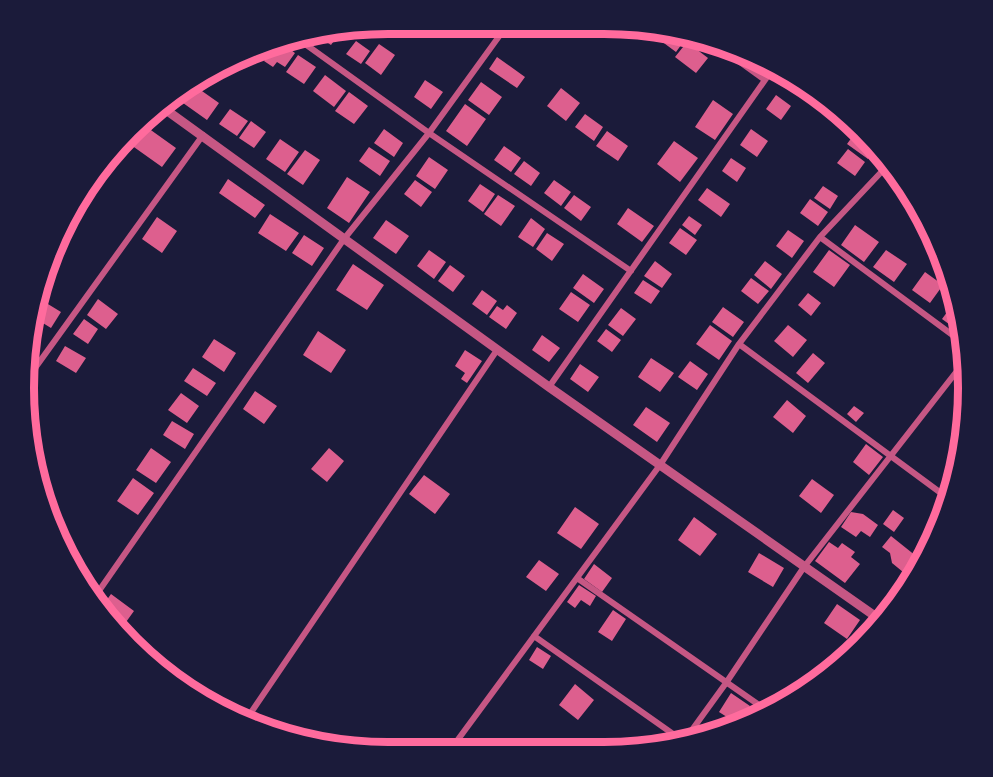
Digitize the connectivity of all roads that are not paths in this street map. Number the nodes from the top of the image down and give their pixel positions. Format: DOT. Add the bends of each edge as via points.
graph roads {
  1 [pos="501,34"];
  2 [pos="306,45"];
  3 [pos="736,60"];
  4 [pos="769,75"];
  5 [pos="765,81"];
  6 [pos="169,111"];
  7 [pos="429,133"];
  8 [pos="203,135"];
  9 [pos="883,170"];
  10 [pos="820,237"];
  11 [pos="344,239"];
  12 [pos="631,271"];
  13 [pos="954,336"];
  14 [pos="739,344"];
  15 [pos="497,350"];
  16 [pos="35,368"];
  17 [pos="958,370"];
  18 [pos="549,387"];
  19 [pos="891,456"];
  20 [pos="660,465"];
  21 [pos="942,494"];
  22 [pos="804,567"];
  23 [pos="577,578"];
  24 [pos="99,591"];
  25 [pos="875,616"];
  26 [pos="534,636"];
  27 [pos="726,683"];
  28 [pos="760,706"];
  29 [pos="250,714"];
  30 [pos="690,732"];
  31 [pos="675,736"];
  32 [pos="456,742"];
  1 -- 7 [label="street"];
  2 -- 7 [label="street"];
  3 -- 5 [label="street"];
  4 -- 5 [label="street"];
  5 -- 12 [label="street"];
  6 -- 8 [label="street"];
  7 -- 11 [label="street"];
  7 -- 12 [label="street"];
  8 -- 11 [label="street"];
  8 -- 16 [label="street"];
  9 -- 10 [label="street"];
  10 -- 13 [label="street"];
  10 -- 14 [label="street"];
  11 -- 15 [label="street"];
  11 -- 24 [label="street"];
  12 -- 18 [label="street"];
  14 -- 19 [label="street"];
  14 -- 20 [label="street"];
  15 -- 18 [label="street"];
  15 -- 29 [label="street"];
  17 -- 19 [label="street"];
  18 -- 20 [label="street"];
  19 -- 21 [label="street"];
  19 -- 22 [label="street"];
  20 -- 22 [label="street"];
  20 -- 23 [label="street"];
  22 -- 25 [label="street"];
  22 -- 27 [label="street"];
  23 -- 26 [label="street"];
  23 -- 27 [label="street"];
  26 -- 31 [label="street"];
  26 -- 32 [label="street"];
  27 -- 28 [label="street"];
  27 -- 30 [label="street"];
}
